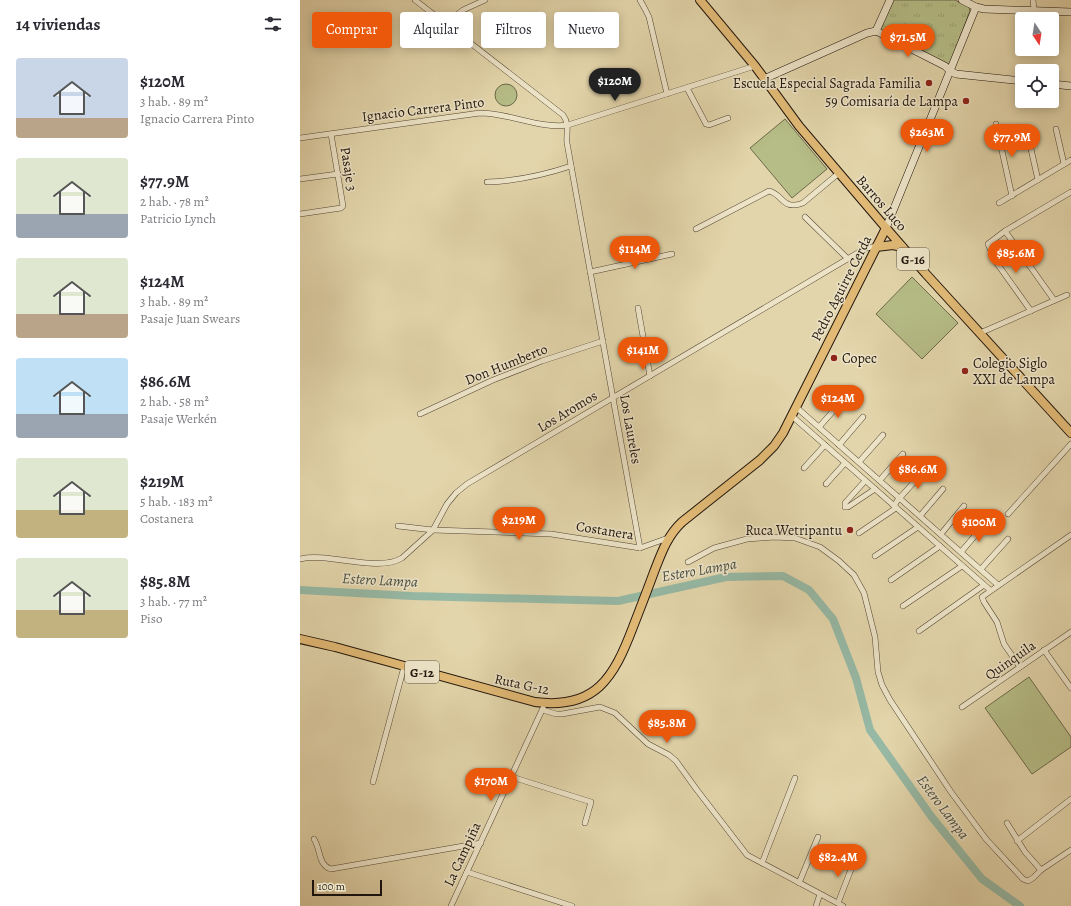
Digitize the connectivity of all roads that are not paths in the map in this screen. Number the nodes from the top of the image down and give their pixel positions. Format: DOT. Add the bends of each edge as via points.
graph roads {
  1 [pos="415,0"];
  2 [pos="485,0"];
  3 [pos="640,0"];
  4 [pos="700,0"];
  5 [pos="890,0"];
  6 [pos="962,0"];
  7 [pos="1033,0"];
  8 [pos="976,7"];
  9 [pos="1034,10"];
  10 [pos="432,12"];
  11 [pos="460,12"];
  12 [pos="1071,12"];
  13 [pos="876,31"];
  14 [pos="473,44"];
  15 [pos="755,66"];
  16 [pos="950,71"];
  17 [pos="764,79"];
  18 [pos="1015,80"];
  19 [pos="1059,85"];
  20 [pos="1071,86"];
  21 [pos="687,88"];
  22 [pos="667,94"];
  23 [pos="728,118"];
  24 [pos="996,124"];
  25 [pos="568,125"];
  26 [pos="1026,127"];
  27 [pos="1056,129"];
  28 [pos="332,134"];
  29 [pos="300,138"];
  30 [pos="1071,160"];
  31 [pos="1064,164"];
  32 [pos="571,166"];
  33 [pos="839,173"];
  34 [pos="338,174"];
  35 [pos="300,179"];
  36 [pos="1038,180"];
  37 [pos="486,182"];
  38 [pos="1071,192"];
  39 [pos="1012,196"];
  40 [pos="999,203"];
  41 [pos="300,214"];
  42 [pos="804,217"];
  43 [pos="886,228"];
  44 [pos="696,229"];
  45 [pos="1005,231"];
  46 [pos="876,247"];
  47 [pos="902,247"];
  48 [pos="672,254"];
  49 [pos="848,259"];
  50 [pos="593,271"];
  51 [pos="1067,295"];
  52 [pos="1054,300"];
  53 [pos="638,308"];
  54 [pos="1031,311"];
  55 [pos="980,333"];
  56 [pos="603,341"];
  57 [pos="650,376"];
  58 [pos="613,398"];
  59 [pos="843,400"];
  60 [pos="796,407"];
  61 [pos="420,414"];
  62 [pos="792,416"];
  63 [pos="863,417"];
  64 [pos="818,425"];
  65 [pos="809,431"];
  66 [pos="1071,433"];
  67 [pos="883,435"];
  68 [pos="1071,444"];
  69 [pos="825,445"];
  70 [pos="840,445"];
  71 [pos="903,454"];
  72 [pos="859,462"];
  73 [pos="845,463"];
  74 [pos="804,468"];
  75 [pos="924,471"];
  76 [pos="865,480"];
  77 [pos="880,480"];
  78 [pos="826,484"];
  79 [pos="875,489"];
  80 [pos="943,489"];
  81 [pos="895,494"];
  82 [pos="900,498"];
  83 [pos="888,501"];
  84 [pos="964,506"];
  85 [pos="895,507"];
  86 [pos="1008,514"];
  87 [pos="920,516"];
  88 [pos="985,524"];
  89 [pos="398,526"];
  90 [pos="918,527"];
  91 [pos="433,530"];
  92 [pos="859,533"];
  93 [pos="940,534"];
  94 [pos="1071,535"];
  95 [pos="668,538"];
  96 [pos="1008,539"];
  97 [pos="940,546"];
  98 [pos="640,548"];
  99 [pos="961,552"];
  100 [pos="875,556"];
  101 [pos="300,559"];
  102 [pos="688,562"];
  103 [pos="962,566"];
  104 [pos="981,569"];
  105 [pos="987,574"];
  106 [pos="891,580"];
  107 [pos="982,583"];
  108 [pos="998,585"];
  109 [pos="990,590"];
  110 [pos="903,606"];
  111 [pos="919,631"];
  112 [pos="1071,632"];
  113 [pos="300,639"];
  114 [pos="1044,650"];
  115 [pos="404,667"];
  116 [pos="1020,667"];
  117 [pos="1071,688"];
  118 [pos="544,707"];
  119 [pos="962,708"];
  120 [pos="512,777"];
  121 [pos="795,778"];
  122 [pos="373,782"];
  123 [pos="1071,799"];
  124 [pos="1007,823"];
  125 [pos="585,824"];
  126 [pos="818,837"];
  127 [pos="314,839"];
  128 [pos="1018,840"];
  129 [pos="481,843"];
  130 [pos="1071,850"];
  131 [pos="855,859"];
  132 [pos="762,863"];
  133 [pos="1041,870"];
  134 [pos="467,872"];
  135 [pos="799,883"];
  136 [pos="820,894"];
  137 [pos="840,905"];
  138 [pos="451,906"];
  139 [pos="572,906"];
  140 [pos="816,906"];
  1 -- 10 [label="street"];
  2 -- 11 [label="street"];
  3 -- 22 [label="street" via="649,17"];
  4 -- 15 [label="main road, Barros Luco / G-16"];
  5 -- 13 [label="main road"];
  6 -- 8 [label="main road"];
  7 -- 9 [label="street"];
  8 -- 9 [label="main road"];
  8 -- 16 [label="main road, Pedro Aguirre Cerda"];
  9 -- 12 [label="main road"];
  13 -- 16 [label="main road" via="945,66"];
  13 -- 17 [label="main road"];
  14 -- 25 [label="street" via="563,116"];
  15 -- 17 [label="main road, Barros Luco / G-16"];
  15 -- 21 [label="street, Ignacio Carrera Pinto"];
  16 -- 18 [label="main road" via="956,74"];
  16 -- 43 [label="main road, Pedro Aguirre Cerda"];
  17 -- 33 [label="main road, Barros Luco / G-16"];
  19 -- 20 [label="main road"];
  21 -- 22 [label="street, Ignacio Carrera Pinto"];
  21 -- 23 [label="street" via="706,124"];
  22 -- 25 [label="street, Ignacio Carrera Pinto"];
  24 -- 39 [label="street"];
  25 -- 28 [label="street, Ignacio Carrera Pinto" via="549,126 480,113"];
  25 -- 32 [label="street, Los Laureles"];
  26 -- 36 [label="street"];
  27 -- 31 [label="street"];
  28 -- 29 [label="street, Ignacio Carrera Pinto"];
  28 -- 34 [label="street, Pasaje 3"];
  30 -- 31 [label="street"];
  31 -- 36 [label="street"];
  32 -- 37 [label="street" via="538,176"];
  32 -- 50 [label="street, Los Laureles"];
  33 -- 43 [label="main road, Barros Luco / G-16"];
  33 -- 44 [label="street" via="800,204 786,203 769,191"];
  34 -- 35 [label="street"];
  34 -- 41 [label="street, Pasaje 3" via="343,207"];
  36 -- 39 [label="street"];
  38 -- 45 [label="street"];
  39 -- 40 [label="street"];
  42 -- 49 [label="street"];
  43 -- 46 [label="main road, Pedro Aguirre Cerda / G-12"];
  43 -- 47 [label="main road, Barros Luco / G-16"];
  45 -- 52 [label="street"];
  45 -- 54 [label="street" via="988,244 996,262"];
  46 -- 47 [label="main road"];
  46 -- 49 [label="street, Los Aromos" via="868,247"];
  46 -- 60 [label="main road, Pedro Aguirre Cerda / G-12"];
  47 -- 55 [label="main road, Barros Luco / G-16"];
  48 -- 50 [label="street"];
  49 -- 57 [label="street, Los Aromos"];
  50 -- 56 [label="street, Los Laureles"];
  51 -- 52 [label="street"];
  52 -- 54 [label="street"];
  53 -- 57 [label="street"];
  54 -- 55 [label="street"];
  55 -- 66 [label="main road, Barros Luco / G-16"];
  56 -- 58 [label="street, Los Laureles"];
  56 -- 61 [label="street, Don Humberto" via="493,380"];
  57 -- 58 [label="street, Los Aromos"];
  58 -- 91 [label="street, Los Aromos" via="467,484 456,493"];
  58 -- 98 [label="street, Los Laureles"];
  59 -- 64 [label="street"];
  60 -- 62 [label="main road, Pedro Aguirre Cerda / G-12"];
  60 -- 64 [label="street"];
  62 -- 65 [label="street"];
  62 -- 95 [label="main road, Pedro Aguirre Cerda / G-12" via="780,437 765,455 682,522"];
  63 -- 70 [label="street"];
  64 -- 65 [label="street"];
  64 -- 70 [label="street"];
  65 -- 69 [label="street"];
  67 -- 72 [label="street"];
  68 -- 86 [label="street"];
  69 -- 73 [label="street"];
  69 -- 74 [label="street"];
  70 -- 72 [label="street"];
  71 -- 77 [label="street"];
  72 -- 77 [label="street"];
  73 -- 76 [label="street"];
  73 -- 78 [label="street"];
  75 -- 82 [label="street"];
  76 -- 79 [label="street"];
  76 -- 79 [label="street" via="845,503 845,507"];
  77 -- 81 [label="street"];
  79 -- 83 [label="street"];
  80 -- 87 [label="street"];
  81 -- 82 [label="street"];
  81 -- 83 [label="street"];
  82 -- 85 [label="street"];
  82 -- 87 [label="street"];
  83 -- 85 [label="street"];
  84 -- 93 [label="street"];
  85 -- 90 [label="street"];
  85 -- 92 [label="street"];
  87 -- 93 [label="street"];
  88 -- 99 [label="street"];
  89 -- 91 [label="street, Costanera"];
  90 -- 97 [label="street"];
  90 -- 100 [label="street"];
  91 -- 98 [label="street, Costanera" via="550,534"];
  91 -- 101 [label="street, Los Aromos" via="402,558 390,563"];
  93 -- 99 [label="street"];
  94 -- 108 [label="street"];
  95 -- 98 [label="street"];
  95 -- 118 [label="main road, Ruta G-12 / G-12" via="617,666 597,690 570,702"];
  96 -- 104 [label="street"];
  97 -- 103 [label="street"];
  97 -- 106 [label="street"];
  99 -- 104 [label="street"];
  102 -- 133 [label="street" via="714,548 747,539 774,537 795,538 820,547 839,561 854,575 864,593 875,637 878,672 890,700 951,792 986,839 1023,879 1030,880"];
  103 -- 107 [label="street"];
  103 -- 110 [label="street"];
  104 -- 105 [label="street"];
  105 -- 107 [label="street"];
  105 -- 108 [label="street"];
  107 -- 109 [label="street"];
  107 -- 111 [label="street"];
  108 -- 109 [label="street"];
  109 -- 116 [label="street" via="982,597 997,622 1004,644"];
  112 -- 114 [label="street, Quinquila"];
  113 -- 115 [label="main road, Ruta G-12 / G-12"];
  114 -- 116 [label="street, Quinquila"];
  114 -- 117 [label="street"];
  115 -- 118 [label="main road, Ruta G-12 / G-12"];
  115 -- 122 [label="street"];
  116 -- 119 [label="street, Quinquila"];
  118 -- 120 [label="street, La Campiña"];
  118 -- 132 [label="street" via="556,714 600,707 615,713 648,744 676,761 748,855"];
  120 -- 125 [label="street" via="591,802"];
  120 -- 129 [label="street, La Campiña"];
  121 -- 132 [label="street"];
  123 -- 128 [label="street"];
  124 -- 128 [label="street"];
  126 -- 135 [label="street"];
  127 -- 129 [label="street" via="323,864 331,869"];
  128 -- 133 [label="street"];
  129 -- 134 [label="street, La Campiña"];
  130 -- 133 [label="street"];
  131 -- 137 [label="street"];
  132 -- 135 [label="street"];
  134 -- 138 [label="street, La Campiña"];
  134 -- 139 [label="street"];
  135 -- 136 [label="street"];
  136 -- 137 [label="street"];
  136 -- 140 [label="street"];
}
